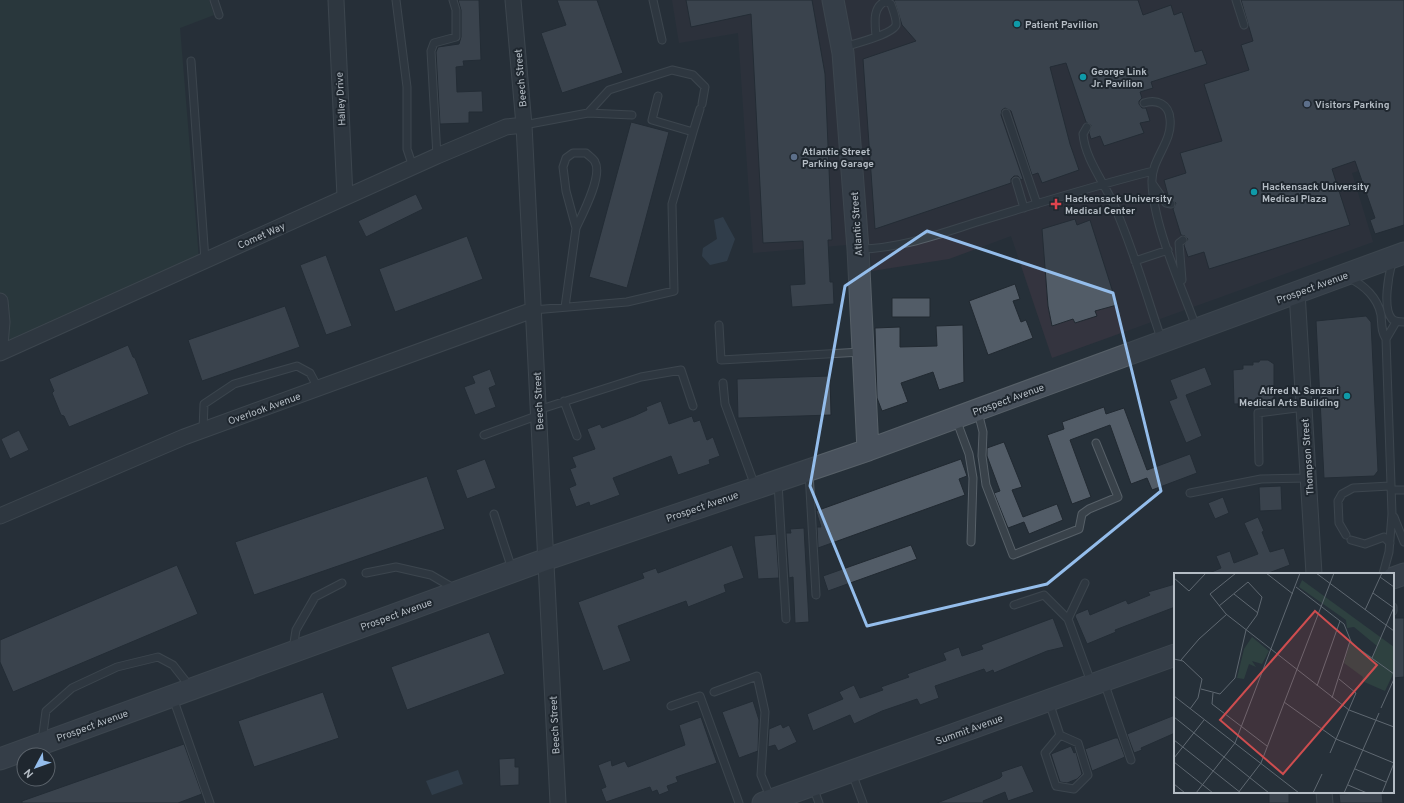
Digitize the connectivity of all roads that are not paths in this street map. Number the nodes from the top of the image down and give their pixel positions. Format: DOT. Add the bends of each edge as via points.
graph roads {
  1 [pos="214,0"];
  2 [pos="336,0"];
  3 [pos="396,0"];
  4 [pos="453,0"];
  5 [pos="513,0"];
  6 [pos="653,0"];
  7 [pos="833,0"];
  8 [pos="1236,0"];
  9 [pos="219,15"];
  10 [pos="1244,25"];
  11 [pos="876,36"];
  12 [pos="662,40"];
  13 [pos="842,48"];
  14 [pos="191,61"];
  15 [pos="658,96"];
  16 [pos="1144,103"];
  17 [pos="588,113"];
  18 [pos="1006,113"];
  19 [pos="632,115"];
  20 [pos="524,125"];
  21 [pos="1087,128"];
  22 [pos="693,132"];
  23 [pos="437,156"];
  24 [pos="413,167"];
  25 [pos="1153,171"];
  26 [pos="1016,181"];
  27 [pos="1151,181"];
  28 [pos="1104,185"];
  29 [pos="345,197"];
  30 [pos="1037,204"];
  31 [pos="1171,204"];
  32 [pos="1024,208"];
  33 [pos="576,228"];
  34 [pos="1183,240"];
  35 [pos="858,249"];
  36 [pos="1168,250"];
  37 [pos="1399,255"];
  38 [pos="205,260"];
  39 [pos="1135,261"];
  40 [pos="1343,276"];
  41 [pos="1183,292"];
  42 [pos="1297,292"];
  43 [pos="0,301"];
  44 [pos="565,307"];
  45 [pos="533,310"];
  46 [pos="1400,322"];
  47 [pos="719,325"];
  48 [pos="1197,329"];
  49 [pos="1386,339"];
  50 [pos="1162,342"];
  51 [pos="0,345"];
  52 [pos="863,352"];
  53 [pos="0,353"];
  54 [pos="723,383"];
  55 [pos="318,388"];
  56 [pos="564,401"];
  57 [pos="693,406"];
  58 [pos="1304,407"];
  59 [pos="978,410"];
  60 [pos="539,412"];
  61 [pos="956,418"];
  62 [pos="202,430"];
  63 [pos="484,435"];
  64 [pos="577,436"];
  65 [pos="1096,443"];
  66 [pos="868,450"];
  67 [pos="1259,462"];
  68 [pos="808,470"];
  69 [pos="1308,478"];
  70 [pos="777,481"];
  71 [pos="755,488"];
  72 [pos="1390,488"];
  73 [pos="1404,490"];
  74 [pos="1190,493"];
  75 [pos="1391,504"];
  76 [pos="494,514"];
  77 [pos="0,516"];
  78 [pos="971,542"];
  79 [pos="1404,542"];
  80 [pos="1390,543"];
  81 [pos="547,559"];
  82 [pos="512,571"];
  83 [pos="366,573"];
  84 [pos="1314,573"];
  85 [pos="1383,573"];
  86 [pos="1404,574"];
  87 [pos="1394,578"];
  88 [pos="342,582"];
  89 [pos="1085,583"];
  90 [pos="459,591"];
  91 [pos="816,595"];
  92 [pos="1014,605"];
  93 [pos="786,619"];
  94 [pos="1068,619"];
  95 [pos="293,651"];
  96 [pos="1174,655"];
  97 [pos="1098,682"];
  98 [pos="192,688"];
  99 [pos="714,692"];
  100 [pos="172,696"];
  101 [pos="1048,700"];
  102 [pos="671,706"];
  103 [pos="1060,735"];
  104 [pos="42,744"];
  105 [pos="0,759"];
  106 [pos="1131,760"];
  107 [pos="851,771"];
  108 [pos="1324,793"];
  109 [pos="816,794"];
  110 [pos="769,802"];
  111 [pos="210,803"];
  112 [pos="558,803"];
  113 [pos="739,803"];
  114 [pos="864,803"];
  115 [pos="1325,803"];
  1 -- 9 [label="lane"];
  2 -- 29 [label="street, Halley Drive"];
  3 -- 24 [label="lane" via="407,88 407,149"];
  4 -- 23 [label="lane" via="456,37 434,43 431,51"];
  5 -- 20 [label="street, Beech Street"];
  6 -- 12 [label="lane"];
  7 -- 13 [label="street, Atlantic Street"];
  8 -- 10 [label="lane"];
  11 -- 11 [label="lane" via="894,29 896,24 891,4 886,0 880,3 876,10"];
  11 -- 13 [label="lane"];
  13 -- 35 [label="street, Atlantic Street"];
  14 -- 38 [label="lane"];
  15 -- 22 [label="lane" via="652,120"];
  16 -- 25 [label="lane" via="1155,101 1163,104 1170,119 1170,130"];
  17 -- 19 [label="lane"];
  17 -- 20 [label="lane"];
  17 -- 22 [label="lane" via="609,90 672,70 693,75 705,87"];
  18 -- 30 [label="lane"];
  20 -- 23 [label="street, Comet Way" via="506,127"];
  20 -- 45 [label="street, Beech Street"];
  21 -- 28 [label="lane" via="1083,134 1084,140"];
  22 -- 44 [label="lane" via="672,204 674,291 627,302"];
  23 -- 24 [label="street, Comet Way"];
  24 -- 29 [label="street, Comet Way"];
  25 -- 27 [label="lane"];
  25 -- 28 [label="lane"];
  26 -- 32 [label="lane"];
  27 -- 31 [label="lane" via="1166,203"];
  27 -- 36 [label="lane" via="1158,220"];
  28 -- 30 [label="lane"];
  28 -- 39 [label="lane"];
  29 -- 38 [label="street, Comet Way"];
  30 -- 32 [label="lane"];
  32 -- 35 [label="lane" via="898,246"];
  33 -- 33 [label="lane" via="566,191 563,167 566,158 573,153 586,153 596,162 597,171 592,192"];
  33 -- 44 [label="lane"];
  34 -- 41 [label="lane" via="1179,243"];
  35 -- 52 [label="street, Atlantic Street"];
  36 -- 39 [label="lane"];
  36 -- 41 [label="lane"];
  37 -- 40 [label="street, Prospect Avenue"];
  37 -- 46 [label="lane" via="1387,283 1389,313 1392,319"];
  38 -- 53 [label="street, Comet Way"];
  39 -- 50 [label="lane"];
  40 -- 42 [label="street, Prospect Avenue"];
  40 -- 49 [label="lane" via="1356,281 1371,294 1378,306 1382,331"];
  41 -- 48 [label="lane"];
  42 -- 48 [label="street, Prospect Avenue"];
  42 -- 58 [label="street, Thompson Street"];
  43 -- 51 [label="street"];
  44 -- 45 [label="lane"];
  45 -- 55 [label="street, Overlook Avenue"];
  45 -- 60 [label="street, Beech Street"];
  46 -- 49 [label="lane"];
  47 -- 52 [label="lane" via="721,360"];
  48 -- 50 [label="street, Prospect Avenue"];
  49 -- 72 [label="lane"];
  50 -- 59 [label="street, Prospect Avenue"];
  52 -- 66 [label="street, Atlantic Street"];
  54 -- 71 [label="lane" via="725,404"];
  55 -- 62 [label="street, Overlook Avenue"];
  55 -- 62 [label="lane" via="310,373 297,366 234,384 204,404"];
  56 -- 57 [label="lane" via="640,377 681,370"];
  56 -- 60 [label="lane"];
  56 -- 64 [label="lane"];
  58 -- 67 [label="lane" via="1258,413"];
  58 -- 69 [label="street, Thompson Street"];
  59 -- 61 [label="street, Prospect Avenue"];
  59 -- 65 [label="lane" via="983,432 982,456 986,485 1013,555 1079,529 1082,514 1118,496"];
  60 -- 63 [label="lane"];
  60 -- 81 [label="street, Beech Street"];
  61 -- 66 [label="street, Prospect Avenue"];
  61 -- 78 [label="lane" via="969,454 972,478"];
  62 -- 77 [label="street, Overlook Avenue"];
  66 -- 68 [label="street, Prospect Avenue"];
  68 -- 70 [label="street, Prospect Avenue"];
  68 -- 91 [label="lane"];
  69 -- 74 [label="lane" via="1260,479"];
  69 -- 84 [label="street, Thompson Street"];
  70 -- 71 [label="street, Prospect Avenue"];
  70 -- 93 [label="lane"];
  71 -- 81 [label="street, Prospect Avenue"];
  72 -- 73 [label="lane"];
  72 -- 75 [label="lane"];
  72 -- 80 [label="lane" via="1353,488 1342,494 1338,501 1339,523 1349,538 1365,544 1384,537"];
  75 -- 79 [label="lane" via="1395,524"];
  75 -- 80 [label="lane"];
  76 -- 82 [label="lane"];
  80 -- 85 [label="lane"];
  81 -- 82 [label="street, Prospect Avenue"];
  81 -- 112 [label="street, Beech Street"];
  82 -- 90 [label="street, Prospect Avenue"];
  83 -- 90 [label="lane" via="396,567 431,575"];
  86 -- 87 [label="street"];
  88 -- 95 [label="lane" via="316,597 296,630"];
  89 -- 94 [label="lane"];
  90 -- 95 [label="street, Prospect Avenue"];
  92 -- 94 [label="lane" via="1044,595"];
  94 -- 97 [label="lane"];
  95 -- 98 [label="street, Prospect Avenue"];
  96 -- 97 [label="street, Summit Avenue"];
  97 -- 101 [label="street, Summit Avenue"];
  97 -- 106 [label="lane"];
  98 -- 100 [label="street, Prospect Avenue"];
  98 -- 104 [label="lane" via="173,665 158,657 117,667 72,688 46,711"];
  99 -- 110 [label="lane" via="757,676 765,712 761,775"];
  100 -- 104 [label="street, Prospect Avenue"];
  100 -- 111 [label="lane"];
  101 -- 103 [label="lane"];
  101 -- 107 [label="street, Summit Avenue"];
  102 -- 113 [label="lane" via="700,696"];
  103 -- 103 [label="lane" via="1045,753 1056,786 1074,790 1088,775 1078,743"];
  104 -- 105 [label="street, Prospect Avenue"];
  107 -- 109 [label="street, Summit Avenue"];
  107 -- 114 [label="lane"];
  108 -- 115 [label="street"];
  109 -- 110 [label="street, Summit Avenue"];
}
